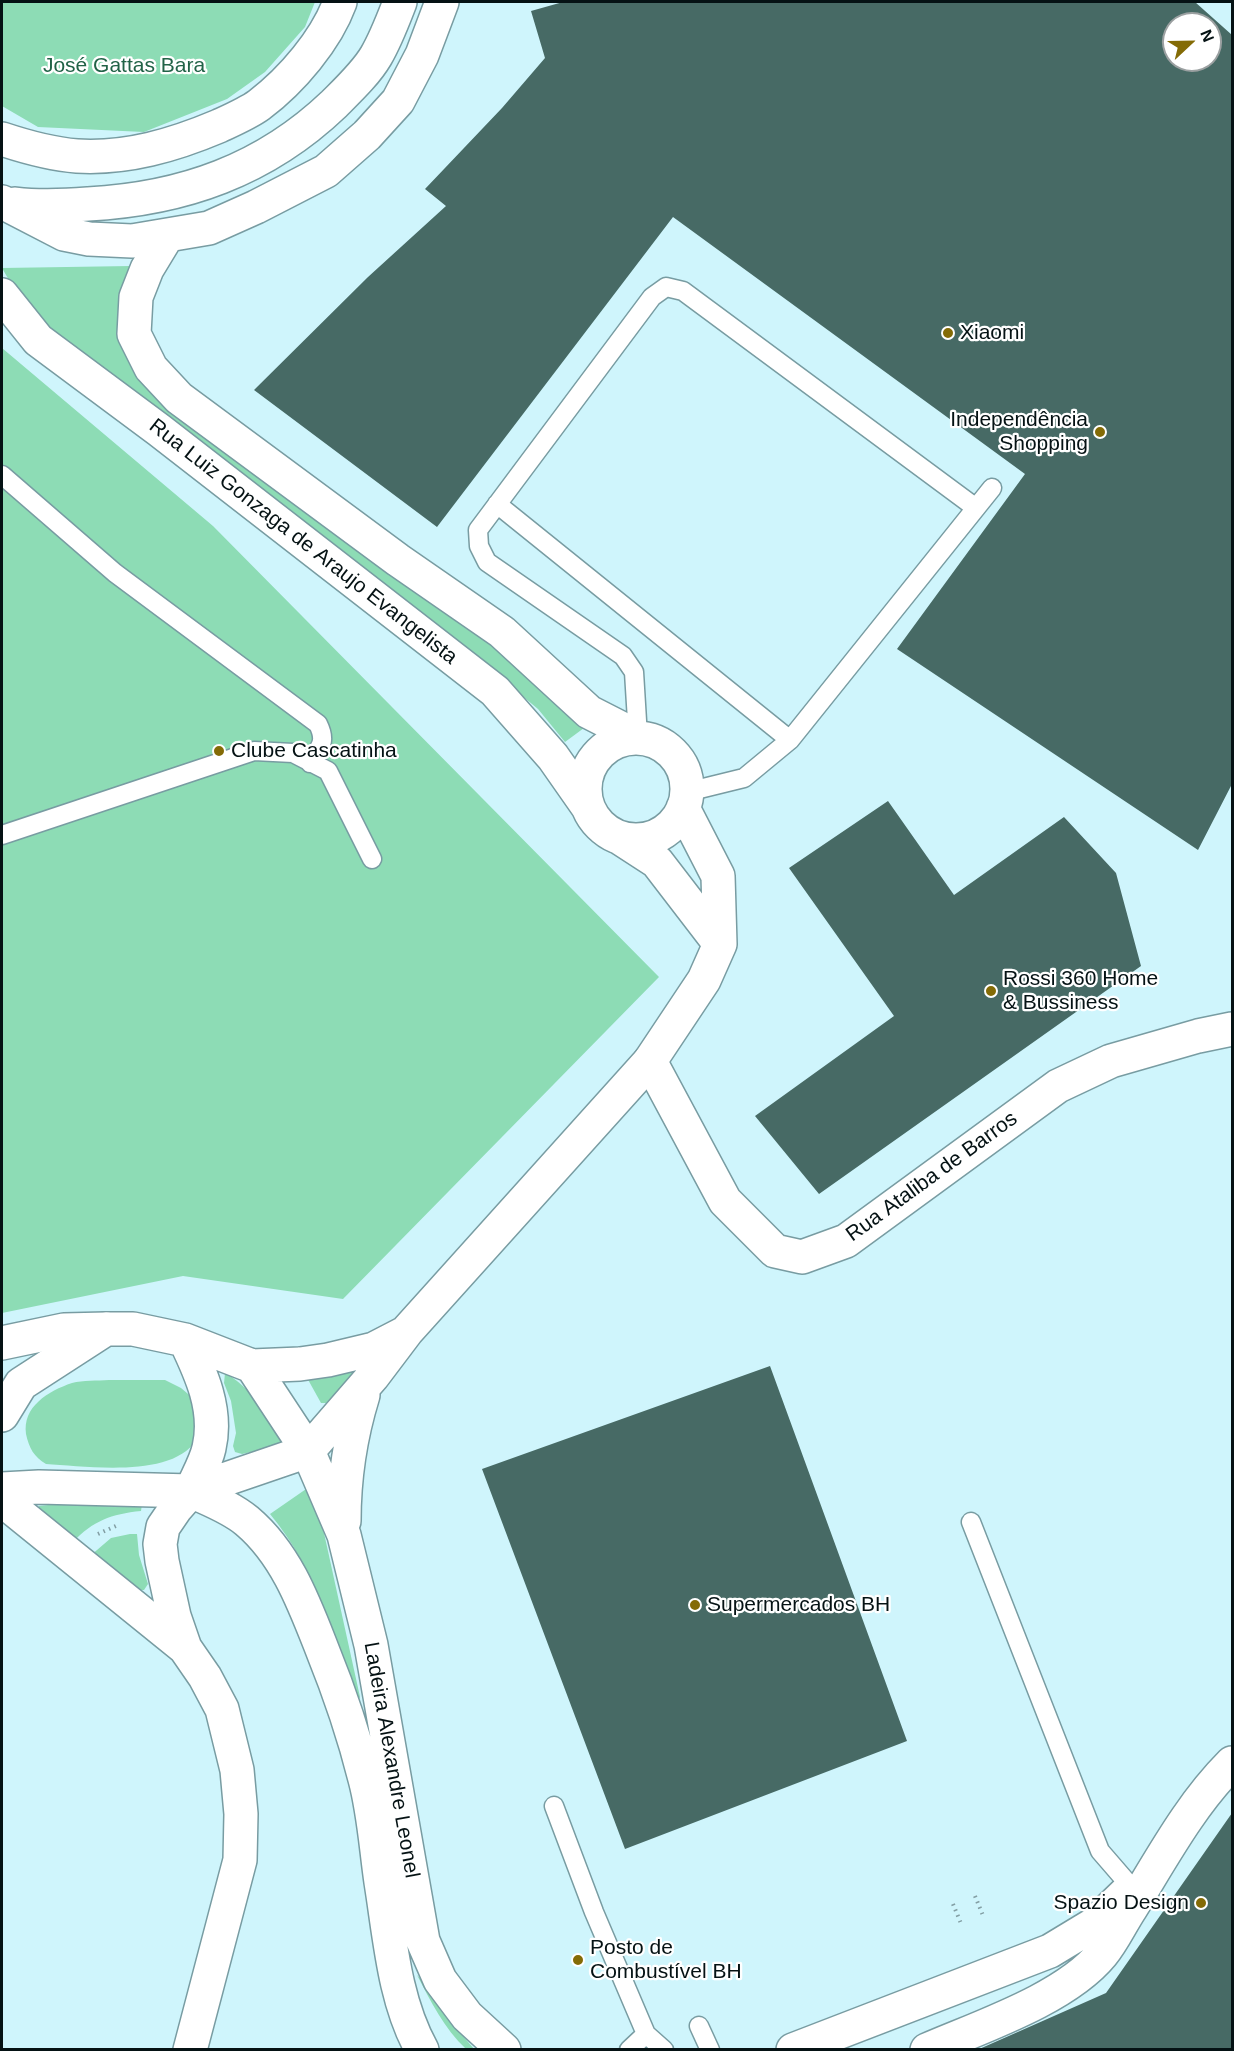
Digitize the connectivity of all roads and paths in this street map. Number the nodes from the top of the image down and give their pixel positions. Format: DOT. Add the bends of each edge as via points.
graph roads {
  1 [pos="340,2"];
  2 [pos="400,2"];
  3 [pos="442,2"];
  4 [pos="2,139"];
  5 [pos="2,202"];
  6 [pos="167,236"];
  7 [pos="2,295"];
  8 [pos="2,476"];
  9 [pos="992,488"];
  10 [pos="497,504"];
  11 [pos="976,508"];
  12 [pos="638,737"];
  13 [pos="790,740"];
  14 [pos="310,762"];
  15 [pos="685,800"];
  16 [pos="588,807"];
  17 [pos="2,836"];
  18 [pos="620,838"];
  19 [pos="372,859"];
  20 [pos="720,944"];
  21 [pos="1233,1029"];
  22 [pos="650,1061"];
  23 [pos="106,1329"];
  24 [pos="407,1331"];
  25 [pos="185,1340"];
  26 [pos="2,1343"];
  27 [pos="252,1366"];
  28 [pos="365,1386"];
  29 [pos="2,1415"];
  30 [pos="308,1450"];
  31 [pos="2,1489"];
  32 [pos="190,1491"];
  33 [pos="2,1500"];
  34 [pos="971,1522"];
  35 [pos="163,1527"];
  36 [pos="344,1535"];
  37 [pos="74,1560"];
  38 [pos="185,1648"];
  39 [pos="1233,1763"];
  40 [pos="554,1806"];
  41 [pos="1159,1863"];
  42 [pos="1132,1888"];
  43 [pos="975,1896"];
  44 [pos="953,1904"];
  45 [pos="984,1917"];
  46 [pos="962,1926"];
  47 [pos="699,2026"];
  48 [pos="646,2034"];
  49 [pos="190,2049"];
  50 [pos="423,2049"];
  51 [pos="504,2049"];
  52 [pos="629,2049"];
  53 [pos="664,2049"];
  54 [pos="710,2049"];
  55 [pos="793,2049"];
  56 [pos="927,2049"];
  1 -- 4 [label="main road" via="311,52 286,82 258,106 182,141 139,152 78,156"];
  2 -- 5 [label="main road" via="376,57 351,88 311,126 263,158 213,180 119,203 35,207"];
  3 -- 6 [label="main road" via="422,55 398,100 367,135 326,171 209,228"];
  5 -- 6 [label="main road" via="64,234 132,241"];
  6 -- 12 [label="main road, Rua Luiz Gonzaga de Araujo Evangelista" via="136,297 134,334 151,368 179,398 502,632 589,712"];
  7 -- 16 [label="main road, Rua Luiz Gonzaga de Araujo Evangelista" via="38,340 495,691 553,757"];
  8 -- 14 [label="lane" via="115,573 318,724 323,742"];
  9 -- 11 [label="lane"];
  10 -- 11 [label="lane" via="652,297 666,287 683,291"];
  10 -- 12 [label="lane" via="478,530 478,546 487,562 623,656 634,672"];
  10 -- 13 [label="lane"];
  11 -- 13 [label="lane"];
  12 -- 15 [label="main road" via="668,749 678,762 685,776"];
  12 -- 16 [label="main road" via="621,740 594,760 587,776"];
  13 -- 15 [label="lane" via="744,778"];
  14 -- 17 [label="lane" via="293,753 254,751"];
  14 -- 19 [label="lane" via="328,771"];
  15 -- 18 [label="main road" via="676,821 665,832 636,841"];
  15 -- 20 [label="main road" via="718,876"];
  16 -- 18 [label="main road" via="606,832"];
  18 -- 20 [label="main road" via="657,862"];
  20 -- 22 [label="main road" via="704,980"];
  21 -- 22 [label="main road, Rua Ataliba de Barros" via="1111,1061 1058,1086 846,1241 802,1257 775,1251 724,1201"];
  22 -- 24 [label="main road"];
  23 -- 25 [label="main road" via="133,1329"];
  23 -- 26 [label="main road" via="64,1330"];
  23 -- 29 [label="main road" via="21,1384"];
  24 -- 27 [label="main road" via="374,1349 351,1355 300,1364"];
  24 -- 28 [label="main road"];
  25 -- 27 [label="main road"];
  25 -- 32 [label="main road" via="204,1380 212,1422 209,1449"];
  27 -- 30 [label="main road, Ladeira Alexandre Leonel"];
  28 -- 30 [label="main road"];
  28 -- 36 [label="main road" via="348,1454"];
  30 -- 32 [label="main road, Ladeira Alexandre Leonel"];
  30 -- 36 [label="main road, Ladeira Alexandre Leonel"];
  31 -- 32 [label="main road, Ladeira Alexandre Leonel"];
  32 -- 35 [label="main road"];
  32 -- 50 [label="main road, Ladeira Alexandre Leonel" via="246,1520 281,1561 302,1597 337,1686 365,1781 396,1976 412,2032"];
  33 -- 37 [label="main road"];
  34 -- 42 [label="lane" via="1100,1851"];
  35 -- 37 [label="path" via="123,1523 106,1529 93,1537"];
  35 -- 38 [label="main road" via="162,1561"];
  36 -- 51 [label="main road, Ladeira Alexandre Leonel" via="371,1645 423,1941 440,1980 467,2016"];
  37 -- 38 [label="main road"];
  38 -- 49 [label="main road" via="222,1710 237,1770 241,1814 240,1860"];
  39 -- 41 [label="main road" via="1216,1779 1179,1829"];
  40 -- 48 [label="lane"];
  41 -- 42 [label="main road"];
  41 -- 56 [label="main road" via="1102,1954 1083,1973 1044,1998"];
  42 -- 55 [label="main road" via="1093,1924 1050,1951"];
  43 -- 45 [label="path"];
  44 -- 46 [label="path"];
  47 -- 54 [label="lane"];
  48 -- 52 [label="lane"];
  48 -- 53 [label="lane"];
}
